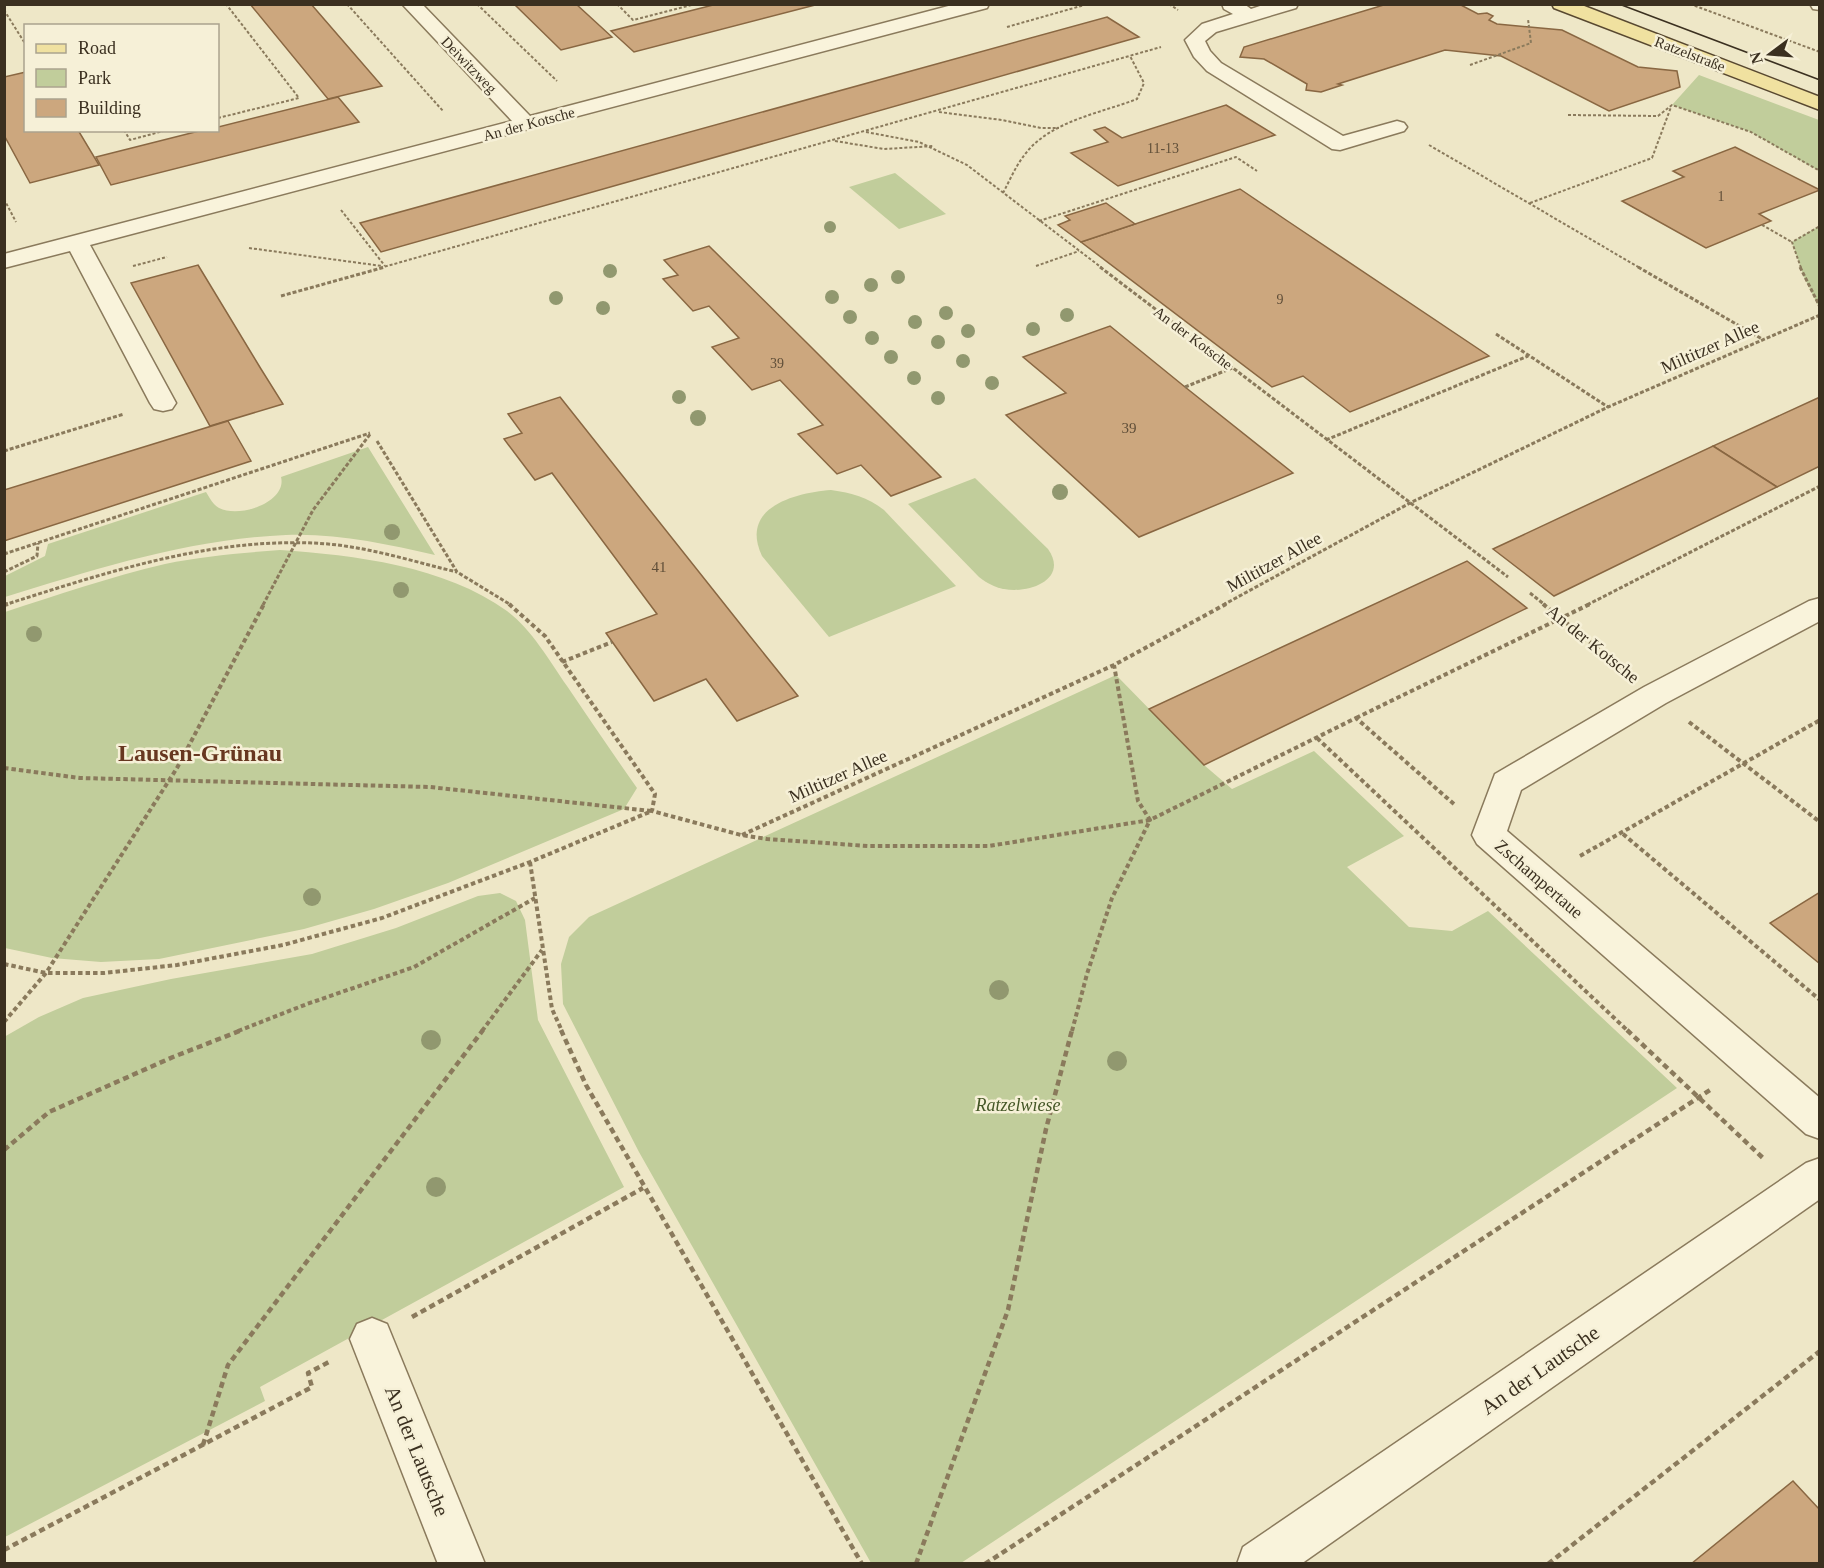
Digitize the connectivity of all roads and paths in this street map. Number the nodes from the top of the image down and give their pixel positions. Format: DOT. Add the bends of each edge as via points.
graph roads {
  1 [pos="226,4"];
  2 [pos="347,4"];
  3 [pos="411,4"];
  4 [pos="477,4"];
  5 [pos="617,4"];
  6 [pos="695,4"];
  7 [pos="980,4"];
  8 [pos="1229,4"];
  9 [pos="1288,4"];
  10 [pos="1561,4"];
  11 [pos="1690,4"];
  12 [pos="4,10"];
  13 [pos="1249,15"];
  14 [pos="1528,27"];
  15 [pos="1195,40"];
  16 [pos="24,42"];
  17 [pos="1820,52"];
  18 [pos="1130,56"];
  19 [pos="1470,65"];
  20 [pos="1820,104"];
  21 [pos="1672,105"];
  22 [pos="586,109"];
  23 [pos="935,111"];
  24 [pos="1568,115"];
  25 [pos="219,118"];
  26 [pos="526,125"];
  27 [pos="1397,127"];
  28 [pos="1060,128"];
  29 [pos="125,132"];
  30 [pos="159,132"];
  31 [pos="863,132"];
  32 [pos="470,140"];
  33 [pos="834,140"];
  34 [pos="1428,145"];
  35 [pos="935,146"];
  36 [pos="1257,171"];
  37 [pos="1820,171"];
  38 [pos="1003,192"];
  39 [pos="4,199"];
  40 [pos="1530,204"];
  41 [pos="340,210"];
  42 [pos="1039,221"];
  43 [pos="18,225"];
  44 [pos="1762,225"];
  45 [pos="1820,225"];
  46 [pos="77,242"];
  47 [pos="1792,242"];
  48 [pos="249,248"];
  49 [pos="1079,251"];
  50 [pos="4,261"];
  51 [pos="386,266"];
  52 [pos="1036,266"];
  53 [pos="281,296"];
  54 [pos="1820,307"];
  55 [pos="1820,315"];
  56 [pos="1496,334"];
  57 [pos="1763,339"];
  58 [pos="1528,356"];
  59 [pos="1232,368"];
  60 [pos="1185,387"];
  61 [pos="163,403"];
  62 [pos="1608,407"];
  63 [pos="1326,440"];
  64 [pos="377,441"];
  65 [pos="4,451"];
  66 [pos="1820,486"];
  67 [pos="1410,503"];
  68 [pos="38,543"];
  69 [pos="296,543"];
  70 [pos="4,554"];
  71 [pos="4,572"];
  72 [pos="458,572"];
  73 [pos="1508,577"];
  74 [pos="1530,593"];
  75 [pos="4,605"];
  76 [pos="1820,608"];
  77 [pos="1562,618"];
  78 [pos="612,642"];
  79 [pos="562,662"];
  80 [pos="1114,665"];
  81 [pos="1655,695"];
  82 [pos="1356,718"];
  83 [pos="1820,720"];
  84 [pos="1317,738"];
  85 [pos="1744,763"];
  86 [pos="4,768"];
  87 [pos="169,780"];
  88 [pos="652,811"];
  89 [pos="1150,820"];
  90 [pos="1820,822"];
  91 [pos="1623,834"];
  92 [pos="741,835"];
  93 [pos="1489,835"];
  94 [pos="530,862"];
  95 [pos="1539,879"];
  96 [pos="535,898"];
  97 [pos="543,948"];
  98 [pos="4,964"];
  99 [pos="45,973"];
  100 [pos="1820,1000"];
  101 [pos="4,1022"];
  102 [pos="1753,1063"];
  103 [pos="1698,1098"];
  104 [pos="1820,1122"];
  105 [pos="4,1150"];
  106 [pos="1809,1183"];
  107 [pos="644,1188"];
  108 [pos="372,1339"];
  109 [pos="1820,1352"];
  110 [pos="202,1446"];
  111 [pos="4,1550"];
  112 [pos="462,1563"];
  113 [pos="862,1563"];
  114 [pos="916,1563"];
  115 [pos="985,1563"];
  116 [pos="1260,1563"];
  117 [pos="1548,1563"];
  1 -- 25 [label="path" via="299,98"];
  2 -- 32 [label="path"];
  3 -- 26 [label="street, Deiwitzweg"];
  4 -- 22 [label="path"];
  5 -- 6 [label="path" via="633,20"];
  7 -- 22 [label="street, An der Kotsche"];
  8 -- 13 [label="street"];
  9 -- 13 [label="street"];
  10 -- 20 [label="main road, Ratzelstraße"];
  11 -- 17 [label="path"];
  12 -- 16 [label="path"];
  13 -- 15 [label="street" via="1209,28"];
  14 -- 19 [label="path" via="1531,43"];
  15 -- 18 [label="path"];
  15 -- 27 [label="street" via="1214,68 1340,144"];
  18 -- 23 [label="path"];
  18 -- 28 [label="path" via="1144,83 1137,99"];
  21 -- 24 [label="path" via="1658,116"];
  21 -- 37 [label="path" via="1751,132"];
  21 -- 40 [label="path" via="1652,158"];
  22 -- 26 [label="street, An der Kotsche"];
  23 -- 28 [label="path"];
  23 -- 31 [label="path"];
  26 -- 32 [label="street, An der Kotsche"];
  28 -- 38 [label="path" via="1029,149"];
  29 -- 30 [label="path" via="129,140"];
  31 -- 33 [label="path"];
  31 -- 35 [label="path, An der Kotsche" via="897,134"];
  32 -- 46 [label="street, An der Kotsche"];
  33 -- 35 [label="path" via="872,150"];
  33 -- 51 [label="path"];
  34 -- 40 [label="path"];
  35 -- 38 [label="path, An der Kotsche"];
  36 -- 42 [label="path" via="1236,157"];
  38 -- 42 [label="path, An der Kotsche"];
  39 -- 43 [label="path"];
  40 -- 57 [label="path"];
  41 -- 51 [label="path"];
  42 -- 49 [label="path, An der Kotsche"];
  44 -- 47 [label="path"];
  45 -- 47 [label="path"];
  46 -- 50 [label="street, An der Kotsche"];
  46 -- 61 [label="street"];
  47 -- 54 [label="path"];
  48 -- 51 [label="path"];
  49 -- 52 [label="path"];
  49 -- 59 [label="path, An der Kotsche"];
  51 -- 53 [label="path"];
  55 -- 57 [label="path, Miltitzer Allee"];
  56 -- 58 [label="path"];
  57 -- 62 [label="path, Miltitzer Allee"];
  58 -- 62 [label="path"];
  58 -- 63 [label="path"];
  59 -- 60 [label="path"];
  59 -- 63 [label="path, An der Kotsche"];
  61 -- 65 [label="path"];
  62 -- 67 [label="path, Miltitzer Allee"];
  63 -- 67 [label="path, An der Kotsche"];
  64 -- 72 [label="path"];
  66 -- 77 [label="path"];
  67 -- 73 [label="path, An der Kotsche"];
  67 -- 80 [label="path, Miltitzer Allee"];
  68 -- 69 [label="path" via="371,433 314,510"];
  68 -- 70 [label="path"];
  68 -- 71 [label="path" via="37,556"];
  69 -- 72 [label="path" via="329,544"];
  69 -- 75 [label="path" via="206,550 162,559"];
  69 -- 87 [label="path"];
  72 -- 79 [label="path" via="508,603 545,636"];
  74 -- 77 [label="path, An der Kotsche"];
  76 -- 81 [label="street, Zschampertaue"];
  77 -- 81 [label="path, An der Kotsche"];
  77 -- 82 [label="path"];
  78 -- 79 [label="path"];
  79 -- 88 [label="path" via="655,794"];
  80 -- 89 [label="path" via="1138,801"];
  80 -- 92 [label="path, Miltitzer Allee"];
  81 -- 85 [label="path"];
  81 -- 93 [label="street, Zschampertaue" via="1507,783"];
  82 -- 84 [label="path"];
  82 -- 93 [label="path"];
  83 -- 85 [label="path"];
  84 -- 89 [label="path"];
  84 -- 103 [label="path"];
  85 -- 90 [label="path"];
  85 -- 91 [label="path"];
  86 -- 87 [label="path" via="80,778"];
  87 -- 88 [label="path" via="430,787"];
  87 -- 99 [label="path"];
  88 -- 92 [label="path"];
  88 -- 94 [label="path"];
  89 -- 92 [label="path" via="989,846 868,846"];
  89 -- 114 [label="path" via="1112,898 1087,974 1046,1130 1008,1310"];
  91 -- 95 [label="path"];
  91 -- 100 [label="path"];
  93 -- 95 [label="street, Zschampertaue"];
  94 -- 96 [label="path"];
  94 -- 99 [label="path" via="382,918 283,945 177,965 104,973"];
  95 -- 102 [label="street, Zschampertaue"];
  96 -- 97 [label="path"];
  96 -- 105 [label="path" via="414,967 173,1057 50,1112"];
  97 -- 107 [label="path" via="552,1009 586,1085"];
  97 -- 110 [label="path" via="228,1365"];
  98 -- 99 [label="path"];
  99 -- 101 [label="path"];
  102 -- 103 [label="path"];
  102 -- 104 [label="street, Zschampertaue"];
  103 -- 106 [label="path"];
  103 -- 115 [label="path"];
  106 -- 116 [label="street, An der Lautsche"];
  107 -- 108 [label="path"];
  107 -- 113 [label="path"];
  108 -- 110 [label="path" via="308,1373 312,1387"];
  108 -- 112 [label="street, An der Lautsche"];
  109 -- 117 [label="path"];
  110 -- 111 [label="path"];
}
